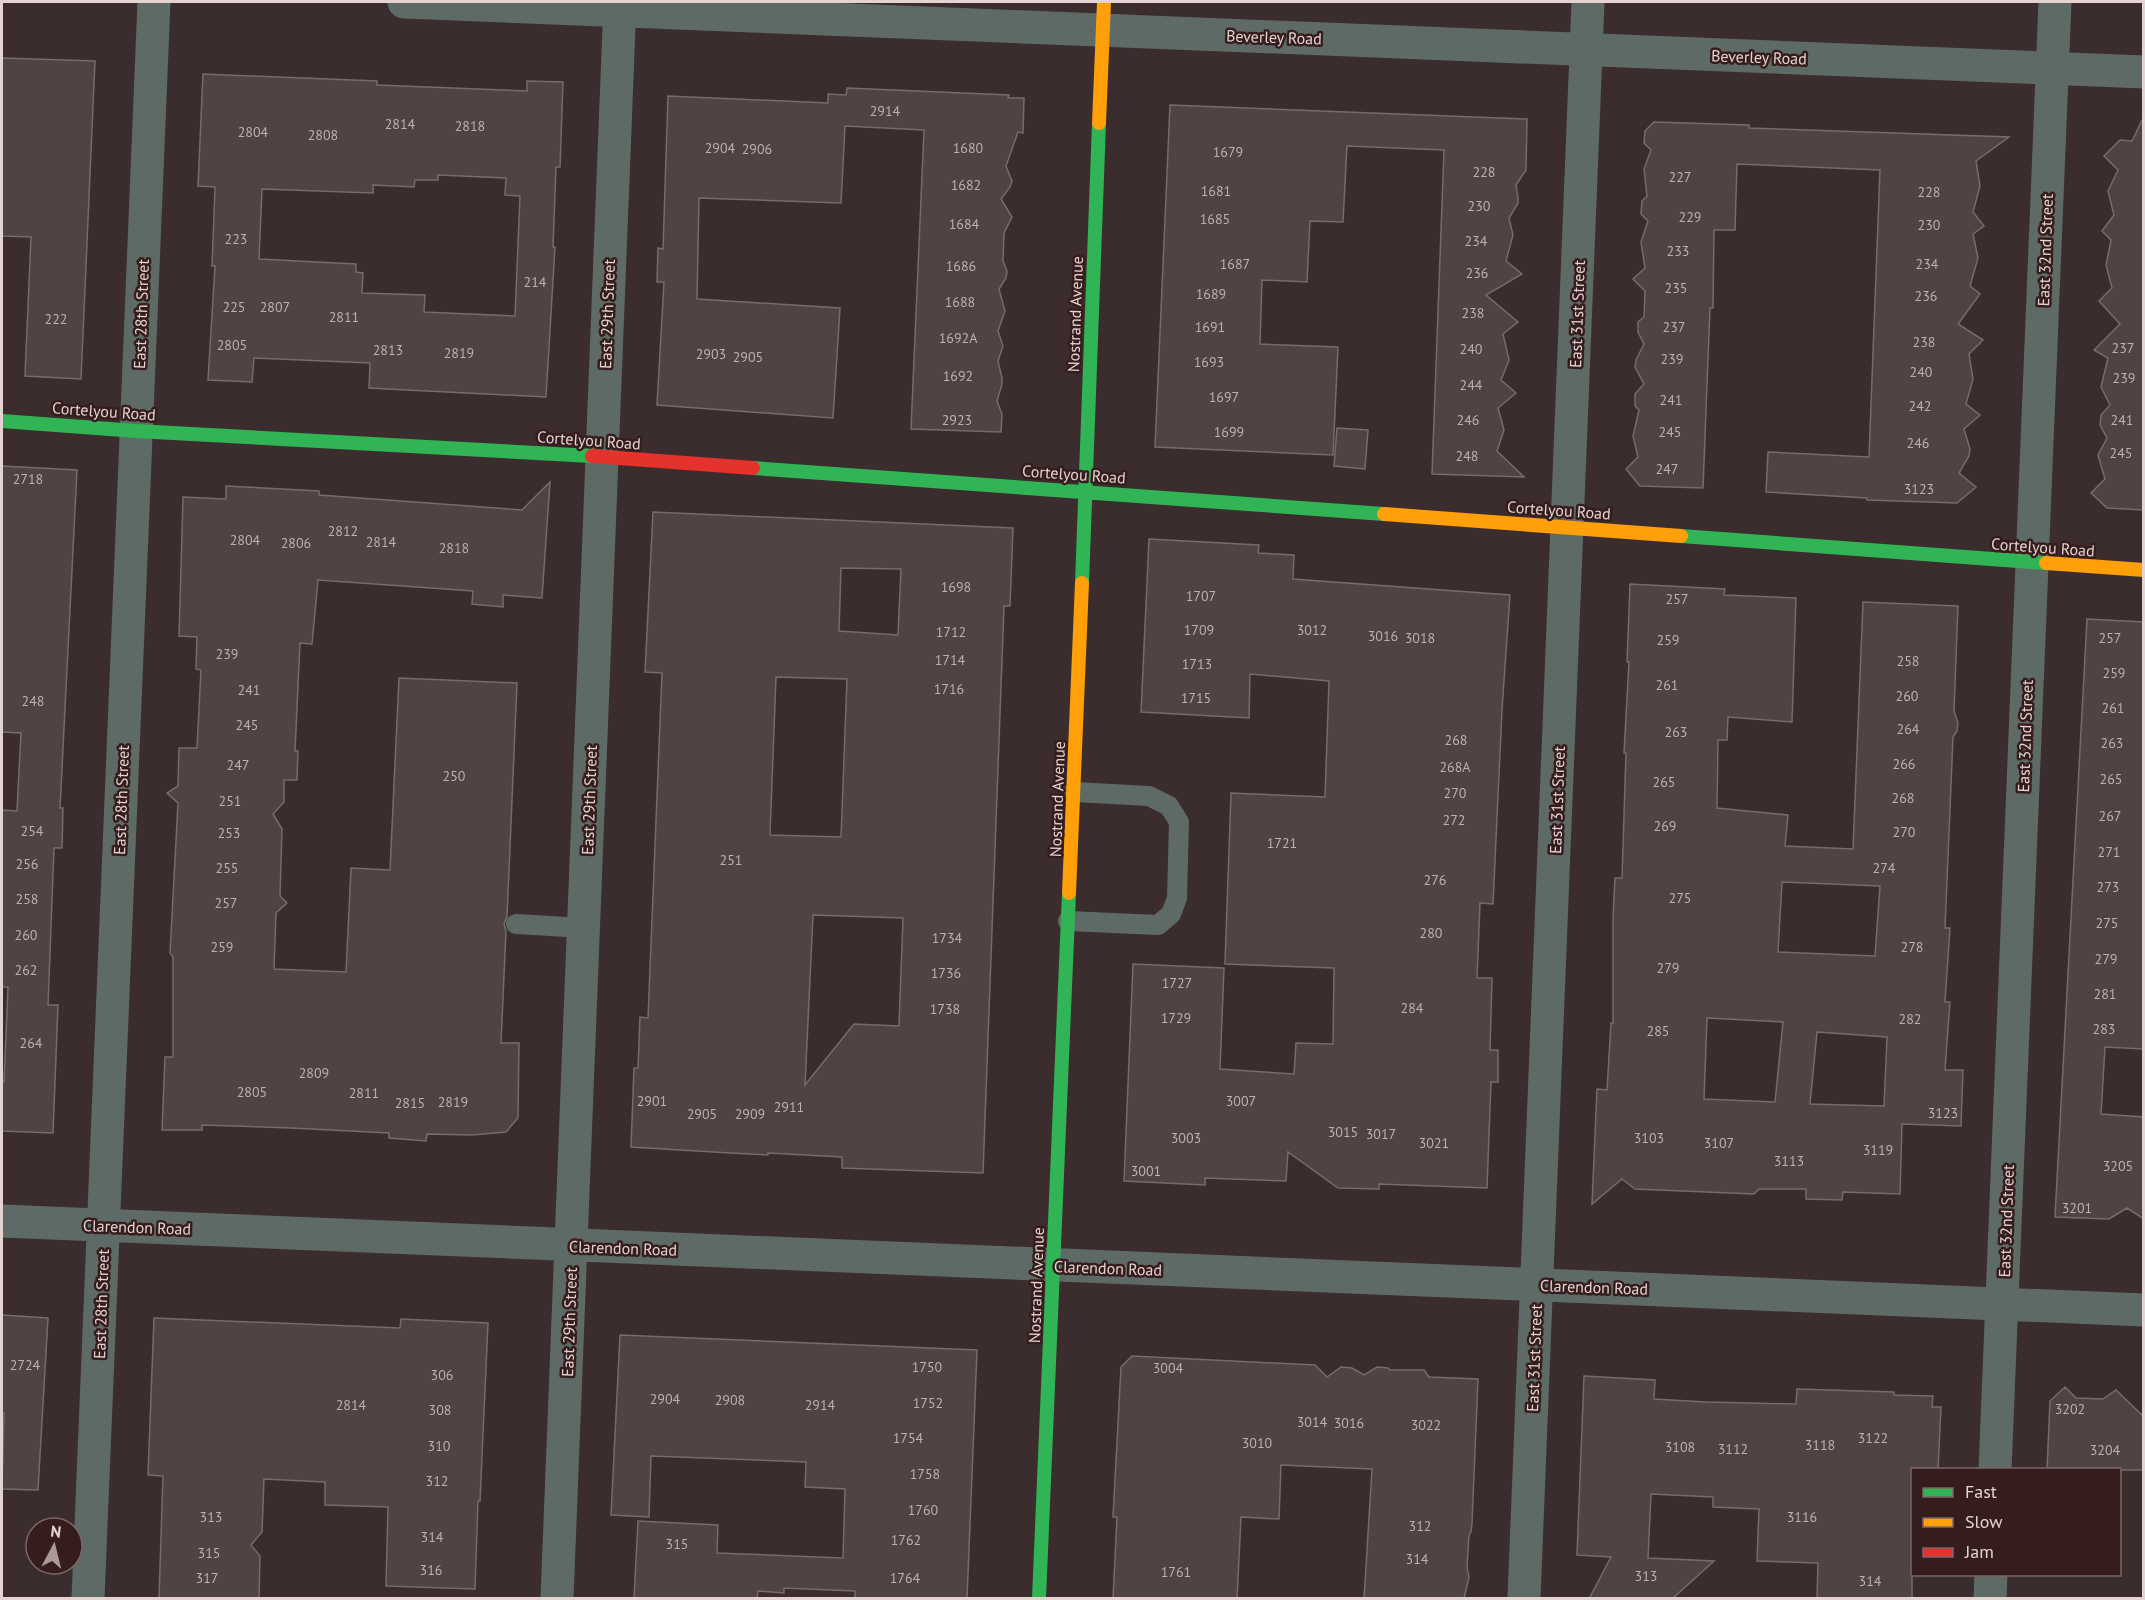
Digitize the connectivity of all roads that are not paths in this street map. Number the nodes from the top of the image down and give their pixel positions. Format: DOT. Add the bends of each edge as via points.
graph roads {
  1 [pos="154,2"];
  2 [pos="404,2"];
  3 [pos="1588,2"];
  4 [pos="2055,2"];
  5 [pos="620,6"];
  6 [pos="839,10"];
  7 [pos="1103,16"];
  8 [pos="1587,50"];
  9 [pos="2052,69"];
  10 [pos="2144,72"];
  11 [pos="2,420"];
  12 [pos="136,431"];
  13 [pos="602,457"];
  14 [pos="1084,491"];
  15 [pos="1568,528"];
  16 [pos="2032,562"];
  17 [pos="2144,570"];
  18 [pos="1074,792"];
  19 [pos="1068,921"];
  20 [pos="516,924"];
  21 [pos="584,928"];
  22 [pos="2,1221"];
  23 [pos="104,1226"];
  24 [pos="572,1246"];
  25 [pos="1053,1266"];
  26 [pos="1537,1284"];
  27 [pos="2002,1304"];
  28 [pos="2144,1310"];
  29 [pos="1995,1468"];
  30 [pos="1991,1576"];
  31 [pos="88,1599"];
  32 [pos="557,1599"];
  33 [pos="1039,1599"];
  34 [pos="1524,1599"];
  35 [pos="1990,1599"];
  1 -- 12 [label="street, East 28th Street"];
  2 -- 5 [label="street, Beverley Road"];
  3 -- 8 [label="street, East 31st Street"];
  4 -- 9 [label="street, East 32nd Street"];
  5 -- 6 [label="street, Beverley Road"];
  5 -- 13 [label="street, East 29th Street"];
  6 -- 7 [label="street, Beverley Road"];
  7 -- 8 [label="street, Beverley Road"];
  7 -- 14 [label="street, Nostrand Avenue"];
  8 -- 9 [label="street, Beverley Road"];
  8 -- 15 [label="street, East 31st Street"];
  9 -- 10 [label="street, Beverley Road"];
  9 -- 16 [label="street, East 32nd Street"];
  11 -- 12 [label="street, Cortelyou Road"];
  12 -- 13 [label="street, Cortelyou Road"];
  12 -- 23 [label="street, East 28th Street"];
  13 -- 14 [label="street, Cortelyou Road"];
  13 -- 21 [label="street, East 29th Street"];
  14 -- 15 [label="street, Cortelyou Road"];
  14 -- 18 [label="street, Nostrand Avenue"];
  15 -- 16 [label="street, Cortelyou Road"];
  15 -- 26 [label="street, East 31st Street"];
  16 -- 17 [label="street, Cortelyou Road"];
  16 -- 27 [label="street, East 32nd Street"];
  18 -- 19 [label="street, Nostrand Avenue"];
  18 -- 19 [label="lane" via="1149,796 1169,806 1179,822 1177,898 1171,914 1158,925"];
  19 -- 25 [label="street, Nostrand Avenue"];
  20 -- 21 [label="lane"];
  21 -- 24 [label="street, East 29th Street"];
  22 -- 23 [label="street, Clarendon Road"];
  23 -- 24 [label="street, Clarendon Road"];
  23 -- 31 [label="street, East 28th Street"];
  24 -- 25 [label="street, Clarendon Road"];
  24 -- 32 [label="street, East 29th Street"];
  25 -- 26 [label="street, Clarendon Road"];
  25 -- 33 [label="street, Nostrand Avenue"];
  26 -- 27 [label="street, Clarendon Road"];
  26 -- 34 [label="street, East 31st Street"];
  27 -- 28 [label="street, Clarendon Road"];
  27 -- 29 [label="street, East 32nd Street"];
  30 -- 35 [label="street"];
}
